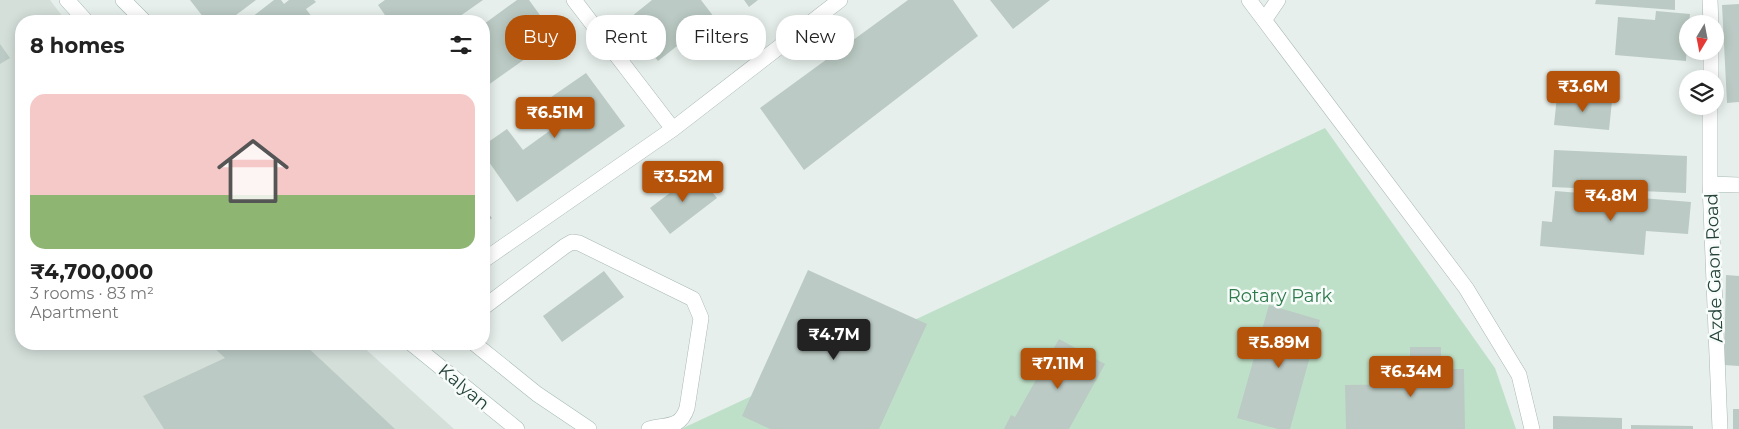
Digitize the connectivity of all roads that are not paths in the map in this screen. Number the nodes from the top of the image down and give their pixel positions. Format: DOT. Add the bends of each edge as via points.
graph roads {
  1 [pos="68,0"];
  2 [pos="123,0"];
  3 [pos="574,0"];
  4 [pos="840,0"];
  5 [pos="1249,0"];
  6 [pos="1278,0"];
  7 [pos="1710,0"];
  8 [pos="81,15"];
  9 [pos="138,15"];
  10 [pos="1711,15"];
  11 [pos="1265,19"];
  12 [pos="1710,115"];
  13 [pos="673,129"];
  14 [pos="1710,184"];
  15 [pos="1739,185"];
  16 [pos="490,256"];
  17 [pos="490,302"];
  18 [pos="419,350"];
  19 [pos="482,350"];
  20 [pos="517,429"];
  21 [pos="589,429"];
  22 [pos="649,429"];
  23 [pos="1532,429"];
  24 [pos="1720,429"];
  1 -- 8 [label="street"];
  2 -- 9 [label="street"];
  3 -- 13 [label="street"];
  4 -- 13 [label="street"];
  5 -- 11 [label="street"];
  6 -- 11 [label="street"];
  7 -- 10 [label="street"];
  11 -- 23 [label="street" via="1466,288 1520,375"];
  12 -- 14 [label="street, Azde Gaon Road"];
  13 -- 16 [label="street"];
  14 -- 15 [label="street"];
  14 -- 24 [label="street, Azde Gaon Road"];
  17 -- 22 [label="street" via="572,242 693,299 701,318 687,408 683,419 674,425"];
  18 -- 20 [label="street, Kalyan"];
  19 -- 21 [label="street" via="537,394"];
}
